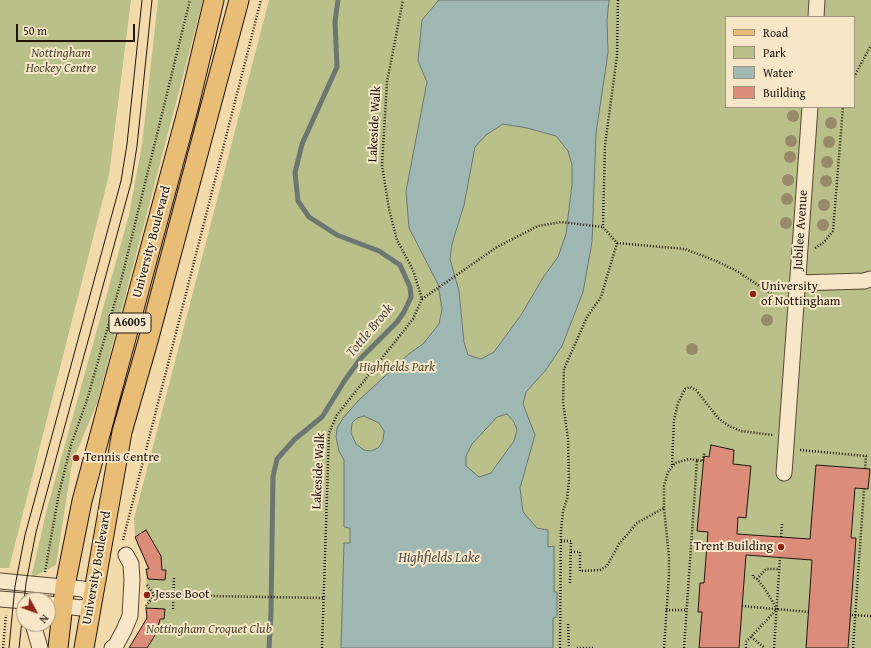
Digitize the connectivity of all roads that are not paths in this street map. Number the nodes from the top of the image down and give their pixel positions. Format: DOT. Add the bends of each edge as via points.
graph roads {
  1 [pos="214,0"];
  2 [pos="239,0"];
  3 [pos="818,0"];
  4 [pos="816,16"];
  5 [pos="810,108"];
  6 [pos="871,279"];
  7 [pos="797,283"];
  8 [pos="784,472"];
  9 [pos="124,551"];
  10 [pos="0,581"];
  11 [pos="66,586"];
  12 [pos="4,599"];
  13 [pos="16,600"];
  14 [pos="91,600"];
  15 [pos="56,604"];
  16 [pos="35,632"];
  17 [pos="40,648"];
  18 [pos="58,648"];
  19 [pos="84,648"];
  20 [pos="112,648"];
  1 -- 11 [label="main road, University Boulevard / A6005" via="187,113 82,501"];
  2 -- 14 [label="main road, University Boulevard / A6005" via="122,432"];
  3 -- 4 [label="street"];
  5 -- 7 [label="street, Jubilee Avenue"];
  6 -- 7 [label="street"];
  7 -- 8 [label="street, Jubilee Avenue"];
  9 -- 20 [label="street" via="131,564 130,616 116,645"];
  10 -- 11 [label="street"];
  11 -- 14 [label="street" via="83,589"];
  11 -- 15 [label="main road, University Boulevard / A6005"];
  12 -- 13 [label="street"];
  14 -- 15 [label="street" via="81,608"];
  14 -- 19 [label="main road, University Boulevard / A6005"];
  15 -- 18 [label="main road, University Boulevard / A6005"];
  16 -- 17 [label="street"];
}
